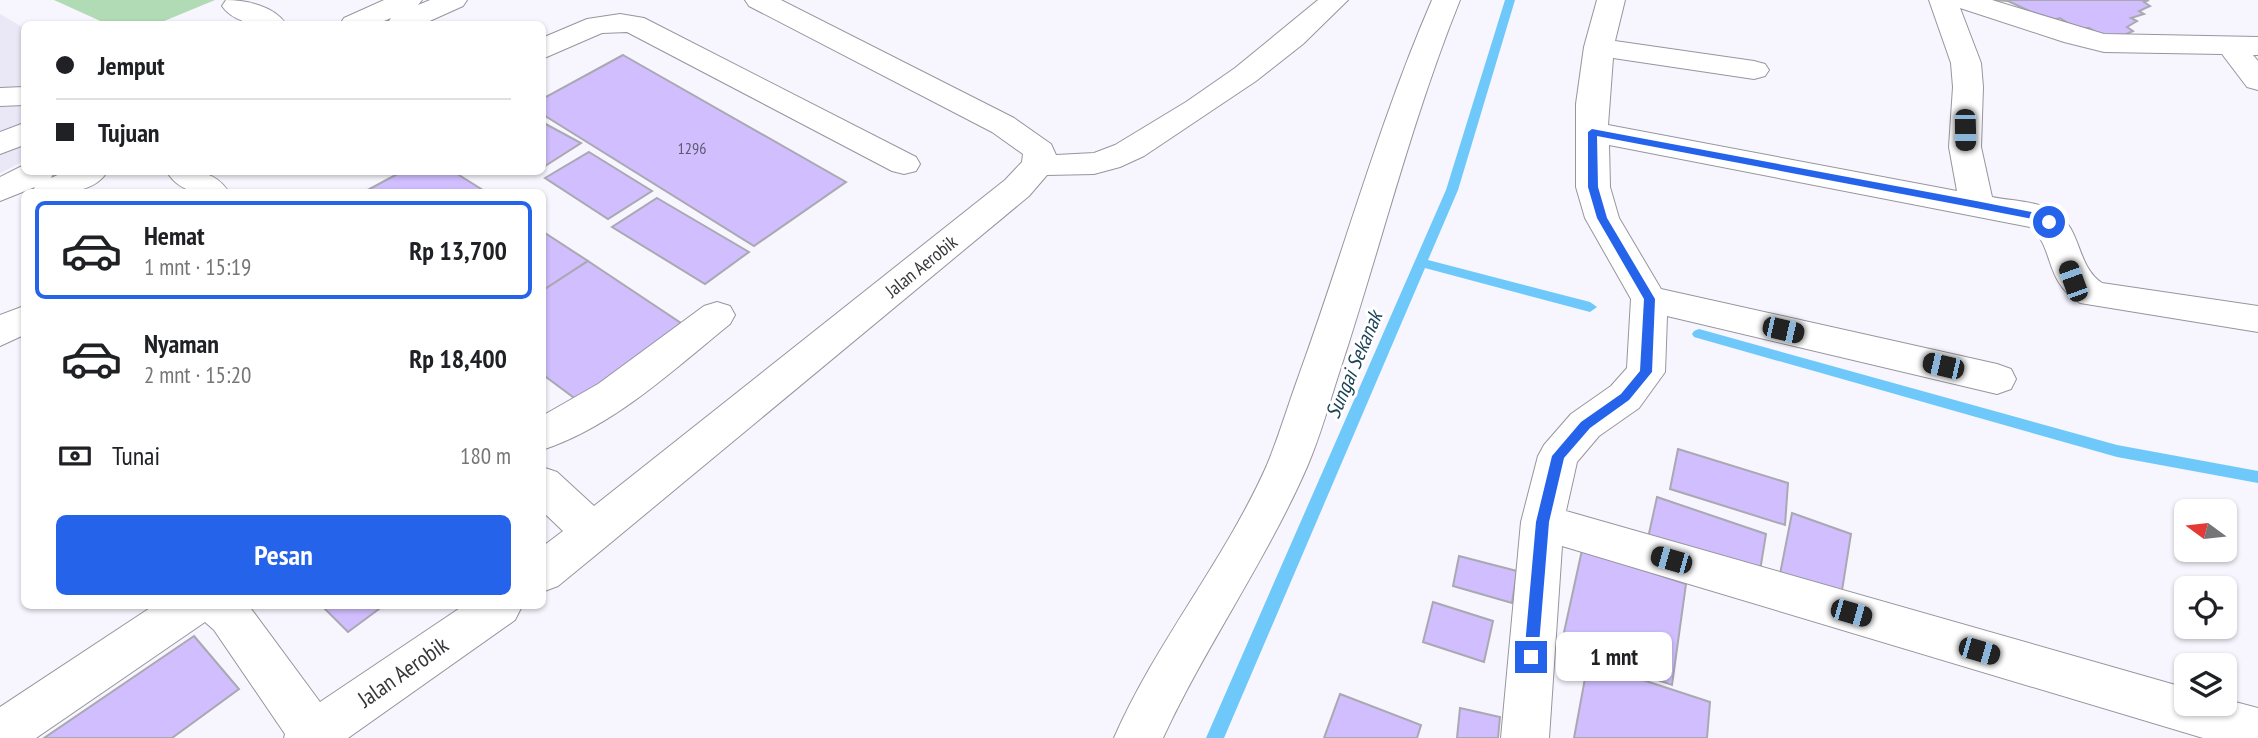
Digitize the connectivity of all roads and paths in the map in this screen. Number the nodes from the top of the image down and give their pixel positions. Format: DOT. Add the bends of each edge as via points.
graph roads {
  1 [pos="408,0"];
  2 [pos="453,0"];
  3 [pos="759,0"];
  4 [pos="1334,0"];
  5 [pos="1446,0"];
  6 [pos="1611,0"];
  7 [pos="1943,0"];
  8 [pos="1964,0"];
  9 [pos="234,2"];
  10 [pos="267,21"];
  11 [pos="361,21"];
  12 [pos="408,21"];
  13 [pos="2245,46"];
  14 [pos="1599,47"];
  15 [pos="546,48"];
  16 [pos="1754,70"];
  17 [pos="2258,81"];
  18 [pos="21,96"];
  19 [pos="0,97"];
  20 [pos="1592,132"];
  21 [pos="21,134"];
  22 [pos="0,144"];
  23 [pos="904,164"];
  24 [pos="1038,165"];
  25 [pos="32,175"];
  26 [pos="85,175"];
  27 [pos="187,175"];
  28 [pos="54,189"];
  29 [pos="208,189"];
  30 [pos="0,190"];
  31 [pos="1976,204"];
  32 [pos="21,206"];
  33 [pos="0,216"];
  34 [pos="1649,299"];
  35 [pos="717,315"];
  36 [pos="2258,319"];
  37 [pos="21,321"];
  38 [pos="0,332"];
  39 [pos="1997,379"];
  40 [pos="546,432"];
  41 [pos="546,488"];
  42 [pos="1542,522"];
  43 [pos="593,532"];
  44 [pos="546,570"];
  45 [pos="186,609"];
  46 [pos="222,609"];
  47 [pos="495,609"];
  48 [pos="2258,731"];
  49 [pos="0,735"];
  50 [pos="311,736"];
  51 [pos="1138,738"];
  52 [pos="1525,738"];
  1 -- 11 [label="street"];
  2 -- 12 [label="street"];
  3 -- 24 [label="street" via="1003,125 1040,151"];
  4 -- 24 [label="street" via="1234,82 1128,151 1096,163"];
  5 -- 51 [label="street" via="1420,62 1287,466 1169,674"];
  6 -- 14 [label="street"];
  7 -- 31 [label="street" via="1966,63 1965,147"];
  8 -- 13 [label="street" via="2104,43"];
  9 -- 10 [label="street"];
  13 -- 17 [label="street"];
  14 -- 16 [label="street"];
  14 -- 20 [label="street"];
  15 -- 23 [label="street" via="592,25 634,24"];
  18 -- 19 [label="street"];
  20 -- 31 [label="street"];
  20 -- 34 [label="street" via="1593,187 1602,218"];
  21 -- 22 [label="street"];
  24 -- 43 [label="street, Jalan Aerobik" via="1017,188"];
  25 -- 30 [label="street"];
  26 -- 28 [label="street"];
  27 -- 29 [label="street"];
  31 -- 36 [label="street" via="2049,222 2073,281 2093,294"];
  32 -- 33 [label="street"];
  34 -- 39 [label="street"];
  34 -- 42 [label="street" via="1646,372 1625,397 1586,425 1558,456"];
  35 -- 40 [label="street" via="631,381"];
  37 -- 38 [label="street"];
  41 -- 43 [label="street"];
  42 -- 48 [label="street"];
  42 -- 52 [label="street"];
  43 -- 44 [label="street, Jalan Aerobik"];
  45 -- 49 [label="street"];
  46 -- 50 [label="street"];
  47 -- 50 [label="street, Jalan Aerobik"];
}
